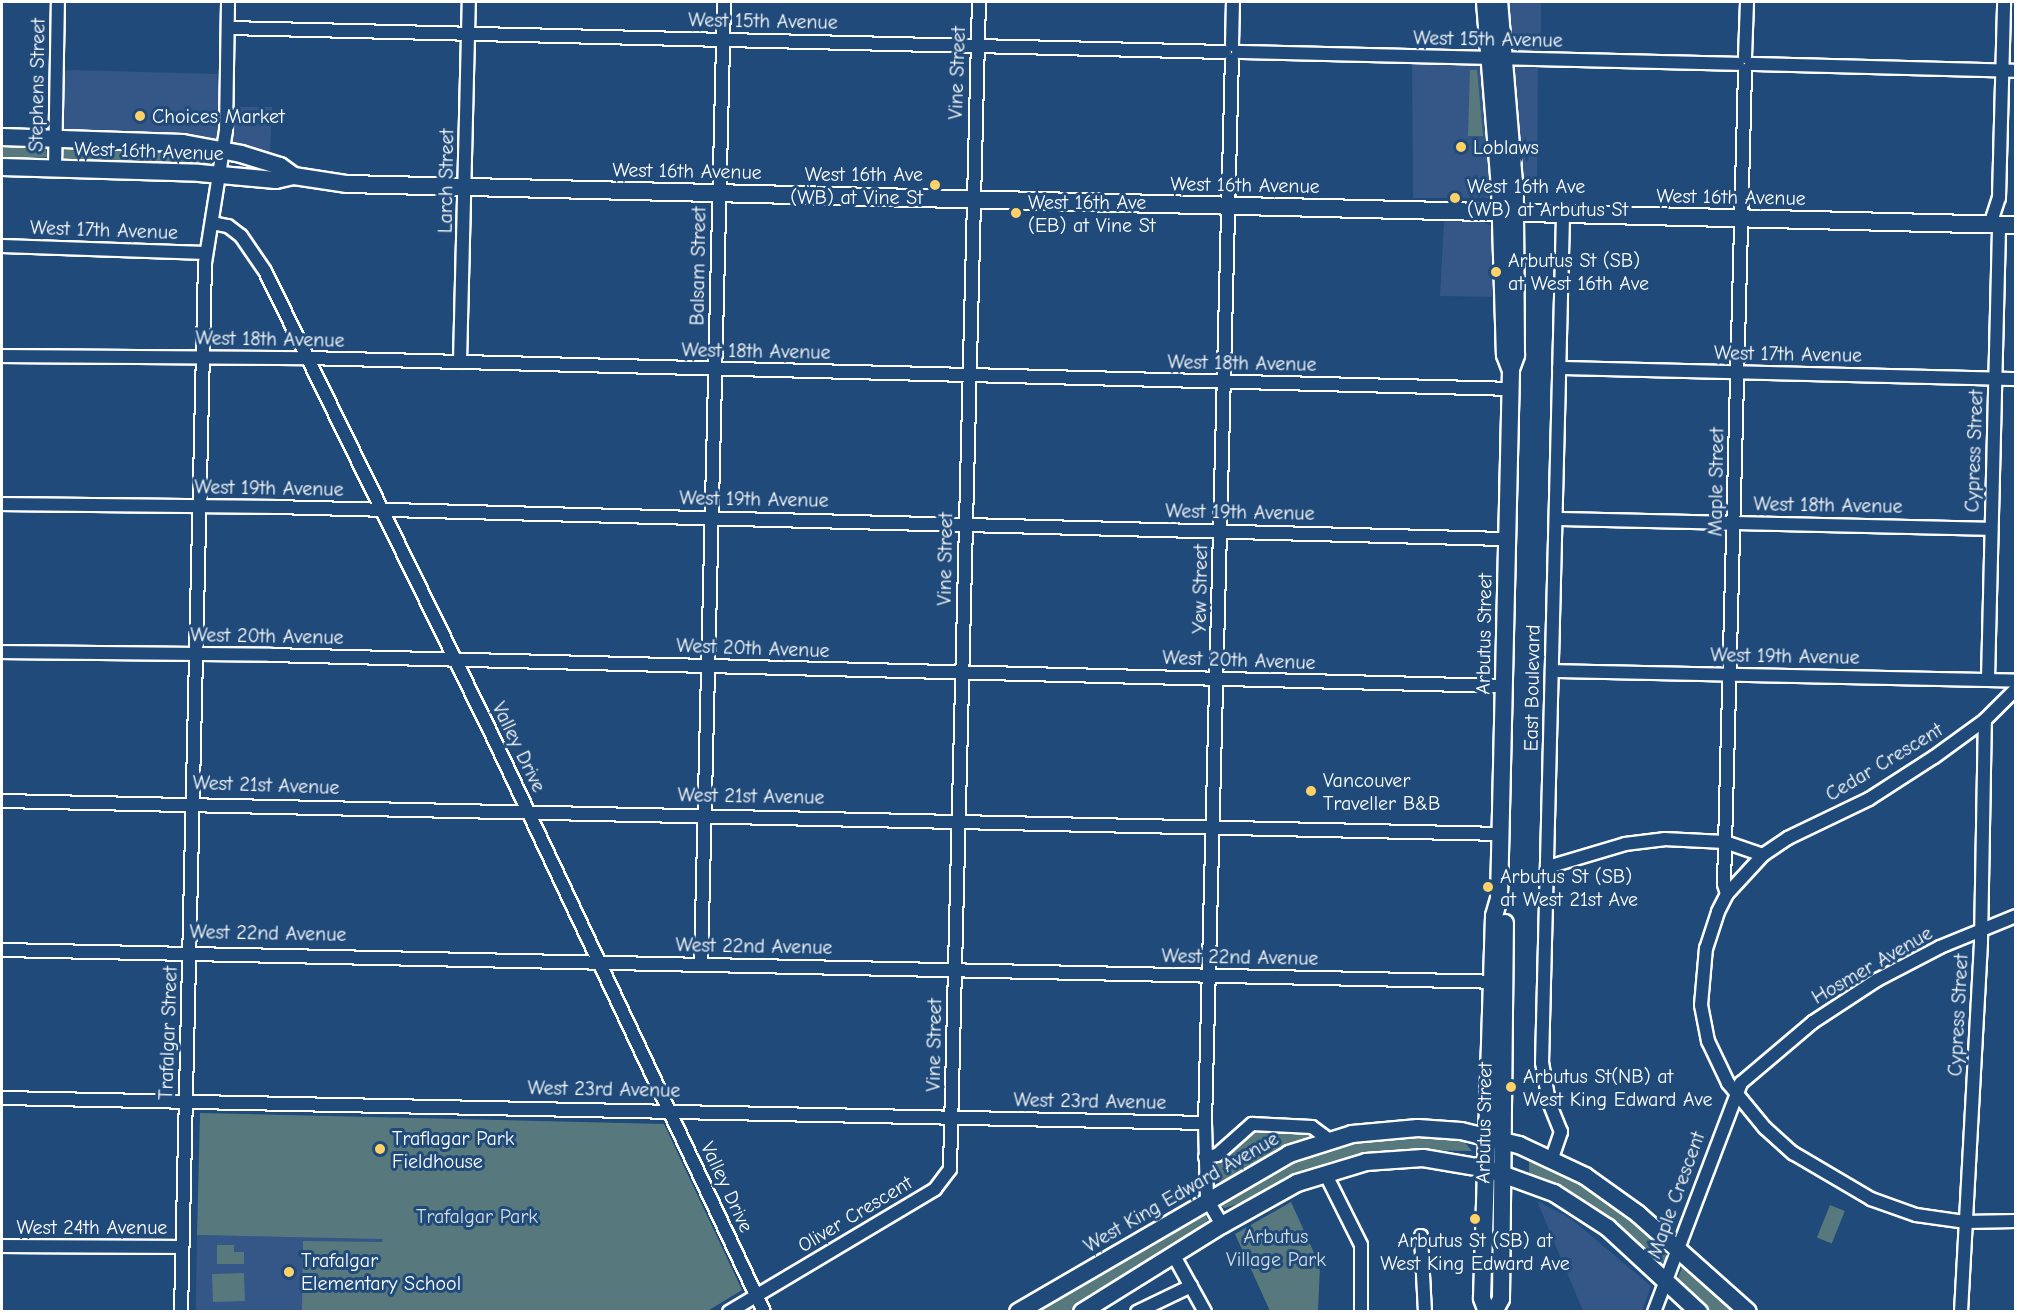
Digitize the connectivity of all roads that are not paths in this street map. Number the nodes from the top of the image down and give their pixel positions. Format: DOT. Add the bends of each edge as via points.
graph roads {
  1 [pos="58,2"];
  2 [pos="228,2"];
  3 [pos="469,2"];
  4 [pos="724,2"];
  5 [pos="979,2"];
  6 [pos="1233,2"];
  7 [pos="1485,2"];
  8 [pos="1499,2"];
  9 [pos="1747,2"];
  10 [pos="2004,2"];
  11 [pos="228,28"];
  12 [pos="469,33"];
  13 [pos="723,39"];
  14 [pos="978,46"];
  15 [pos="1232,52"];
  16 [pos="1496,59"];
  17 [pos="1745,64"];
  18 [pos="2002,71"];
  19 [pos="2016,71"];
  20 [pos="2,137"];
  21 [pos="55,138"];
  22 [pos="223,150"];
  23 [pos="2,167"];
  24 [pos="55,168"];
  25 [pos="220,175"];
  26 [pos="294,176"];
  27 [pos="465,187"];
  28 [pos="719,193"];
  29 [pos="974,200"];
  30 [pos="1228,205"];
  31 [pos="1508,212"];
  32 [pos="1563,214"];
  33 [pos="1742,218"];
  34 [pos="212,223"];
  35 [pos="2003,225"];
  36 [pos="2,246"];
  37 [pos="206,252"];
  38 [pos="2,356"];
  39 [pos="204,357"];
  40 [pos="306,358"];
  41 [pos="460,362"];
  42 [pos="716,369"];
  43 [pos="1559,369"];
  44 [pos="1737,372"];
  45 [pos="970,376"];
  46 [pos="1996,379"];
  47 [pos="2016,379"];
  48 [pos="1224,382"];
  49 [pos="1510,389"];
  50 [pos="2,504"];
  51 [pos="201,505"];
  52 [pos="381,510"];
  53 [pos="712,518"];
  54 [pos="1556,519"];
  55 [pos="1734,523"];
  56 [pos="966,524"];
  57 [pos="1991,529"];
  58 [pos="1221,531"];
  59 [pos="1506,539"];
  60 [pos="2,652"];
  61 [pos="197,654"];
  62 [pos="454,659"];
  63 [pos="709,666"];
  64 [pos="1552,671"];
  65 [pos="962,673"];
  66 [pos="1731,675"];
  67 [pos="1217,679"];
  68 [pos="1988,679"];
  69 [pos="2016,681"];
  70 [pos="1504,686"];
  71 [pos="2016,689"];
  72 [pos="1985,720"];
  73 [pos="2,801"];
  74 [pos="194,802"];
  75 [pos="528,810"];
  76 [pos="705,814"];
  77 [pos="958,821"];
  78 [pos="1213,827"];
  79 [pos="1500,834"];
  80 [pos="1725,842"];
  81 [pos="1763,855"];
  82 [pos="1548,867"];
  83 [pos="1727,894"];
  84 [pos="2016,916"];
  85 [pos="1982,929"];
  86 [pos="2,950"];
  87 [pos="189,951"];
  88 [pos="599,961"];
  89 [pos="701,964"];
  90 [pos="955,970"];
  91 [pos="1210,976"];
  92 [pos="1498,982"];
  93 [pos="1735,1093"];
  94 [pos="2,1098"];
  95 [pos="186,1099"];
  96 [pos="669,1110"];
  97 [pos="952,1118"];
  98 [pos="1205,1123"];
  99 [pos="1497,1139"];
  100 [pos="1329,1140"];
  101 [pos="1205,1157"];
  102 [pos="1552,1158"];
  103 [pos="1496,1171"];
  104 [pos="1325,1173"];
  105 [pos="1207,1199"];
  106 [pos="2016,1221"];
  107 [pos="1965,1222"];
  108 [pos="1222,1225"];
  109 [pos="1420,1236"];
  110 [pos="2,1246"];
  111 [pos="182,1247"];
  112 [pos="1676,1247"];
  113 [pos="1174,1256"];
  114 [pos="1665,1281"];
  115 [pos="1191,1286"];
  116 [pos="756,1295"];
  117 [pos="181,1311"];
  118 [pos="729,1311"];
  119 [pos="764,1311"];
  120 [pos="1018,1311"];
  121 [pos="1083,1311"];
  122 [pos="1137,1311"];
  123 [pos="1205,1311"];
  124 [pos="1361,1311"];
  125 [pos="1425,1311"];
  126 [pos="1487,1311"];
  127 [pos="1494,1311"];
  128 [pos="1654,1311"];
  129 [pos="1699,1311"];
  130 [pos="1748,1311"];
  131 [pos="1960,1311"];
  1 -- 21 [label="street, Stephens Street"];
  2 -- 11 [label="street, Trafalgar Street"];
  3 -- 12 [label="street, Larch Street"];
  4 -- 13 [label="street, Balsam Street"];
  5 -- 14 [label="street, Vine Street"];
  6 -- 15 [label="street, Yew Street"];
  7 -- 16 [label="main road, Arbutus Street"];
  8 -- 16 [label="main road, Arbutus Street"];
  9 -- 17 [label="street, Maple Street"];
  10 -- 18 [label="street, Cypress Street"];
  11 -- 12 [label="street, West 15th Avenue"];
  11 -- 22 [label="street, Trafalgar Street"];
  12 -- 13 [label="street, West 15th Avenue"];
  12 -- 27 [label="street, Larch Street"];
  13 -- 14 [label="street, West 15th Avenue"];
  13 -- 28 [label="street, Balsam Street"];
  14 -- 15 [label="street, West 15th Avenue"];
  14 -- 29 [label="street, Vine Street"];
  15 -- 16 [label="street, West 15th Avenue"];
  15 -- 30 [label="street, Yew Street"];
  16 -- 17 [label="street, West 15th Avenue"];
  16 -- 31 [label="main road, Arbutus Street"];
  17 -- 18 [label="street, West 15th Avenue"];
  17 -- 33 [label="street, Maple Street"];
  18 -- 19 [label="street, West 15th Avenue"];
  18 -- 35 [label="street, Cypress Street" via="1999,198"];
  20 -- 21 [label="main road, West 16th Avenue"];
  21 -- 22 [label="main road, West 16th Avenue" via="164,141"];
  21 -- 24 [label="street, Stephens Street"];
  22 -- 25 [label="street, Trafalgar Street"];
  22 -- 26 [label="main road, West 16th Avenue" via="280,166"];
  23 -- 24 [label="main road, West 16th Avenue"];
  24 -- 25 [label="main road, West 16th Avenue"];
  25 -- 26 [label="main road, West 16th Avenue" via="276,180"];
  25 -- 34 [label="street, Trafalgar Street"];
  26 -- 27 [label="main road, West 16th Avenue" via="347,184"];
  27 -- 28 [label="main road, West 16th Avenue"];
  27 -- 41 [label="street, Larch Street"];
  28 -- 29 [label="main road, West 16th Avenue"];
  28 -- 42 [label="street, Balsam Street"];
  29 -- 30 [label="main road, West 16th Avenue"];
  29 -- 45 [label="street, Vine Street"];
  30 -- 31 [label="main road, West 16th Avenue"];
  30 -- 48 [label="street, Yew Street"];
  31 -- 32 [label="main road, West 16th Avenue"];
  31 -- 49 [label="main road, Arbutus Street" via="1505,355 1511,369"];
  32 -- 33 [label="main road, West 16th Avenue"];
  32 -- 43 [label="street, East Boulevard"];
  33 -- 35 [label="main road, West 16th Avenue"];
  33 -- 44 [label="street, Maple Street"];
  34 -- 37 [label="street, Trafalgar Street"];
  34 -- 40 [label="street, Valley Drive" via="228,226 248,243"];
  35 -- 46 [label="street, Cypress Street"];
  36 -- 37 [label="street, West 17th Avenue"];
  37 -- 39 [label="street, Trafalgar Street"];
  38 -- 39 [label="street, West 18th Avenue"];
  39 -- 40 [label="street, West 18th Avenue"];
  39 -- 51 [label="street, Trafalgar Street"];
  40 -- 41 [label="street, West 18th Avenue"];
  40 -- 52 [label="street, Valley Drive"];
  41 -- 42 [label="street, West 18th Avenue"];
  42 -- 45 [label="street, West 18th Avenue"];
  42 -- 53 [label="street, Balsam Street"];
  43 -- 44 [label="street, West 17th Avenue"];
  43 -- 54 [label="street, East Boulevard"];
  44 -- 46 [label="street, West 17th Avenue"];
  44 -- 55 [label="street, Maple Street"];
  45 -- 48 [label="street, West 18th Avenue"];
  45 -- 56 [label="street, Vine Street"];
  46 -- 47 [label="street, West 17th Avenue"];
  46 -- 57 [label="street, Cypress Street"];
  48 -- 49 [label="street, West 18th Avenue"];
  48 -- 58 [label="street, Yew Street"];
  49 -- 59 [label="main road, Arbutus Street"];
  50 -- 51 [label="street, West 19th Avenue"];
  51 -- 52 [label="street, West 19th Avenue"];
  51 -- 61 [label="street, Trafalgar Street"];
  52 -- 53 [label="street, West 19th Avenue"];
  52 -- 62 [label="street, Valley Drive"];
  53 -- 56 [label="street, West 19th Avenue"];
  53 -- 63 [label="street, Balsam Street"];
  54 -- 55 [label="street, West 18th Avenue"];
  54 -- 64 [label="street, East Boulevard"];
  55 -- 57 [label="street, West 18th Avenue"];
  55 -- 66 [label="street, Maple Street"];
  56 -- 58 [label="street, West 19th Avenue"];
  56 -- 65 [label="street, Vine Street"];
  57 -- 68 [label="street, Cypress Street"];
  58 -- 59 [label="street, West 19th Avenue"];
  58 -- 67 [label="street, Yew Street"];
  59 -- 70 [label="main road, Arbutus Street"];
  60 -- 61 [label="street, West 20th Avenue"];
  61 -- 62 [label="street, West 20th Avenue"];
  61 -- 74 [label="street, Trafalgar Street"];
  62 -- 63 [label="street, West 20th Avenue"];
  62 -- 75 [label="street, Valley Drive"];
  63 -- 65 [label="street, West 20th Avenue"];
  63 -- 76 [label="street, Balsam Street"];
  64 -- 66 [label="street, West 19th Avenue"];
  64 -- 82 [label="street, East Boulevard"];
  65 -- 67 [label="street, West 20th Avenue"];
  65 -- 77 [label="street, Vine Street"];
  66 -- 68 [label="street, West 19th Avenue"];
  66 -- 80 [label="street, Maple Street"];
  67 -- 70 [label="street, West 20th Avenue"];
  67 -- 78 [label="street, Yew Street"];
  68 -- 69 [label="street, West 19th Avenue"];
  70 -- 79 [label="main road, Arbutus Street"];
  71 -- 72 [label="street, Cedar Crescent"];
  72 -- 81 [label="street, Cedar Crescent" via="1869,799 1788,838"];
  72 -- 85 [label="street, Cypress Street"];
  73 -- 74 [label="street, West 21st Avenue"];
  74 -- 75 [label="street, West 21st Avenue"];
  74 -- 87 [label="street, Trafalgar Street"];
  75 -- 76 [label="street, West 21st Avenue"];
  75 -- 88 [label="street, Valley Drive"];
  76 -- 77 [label="street, West 21st Avenue"];
  76 -- 89 [label="street, Balsam Street"];
  77 -- 78 [label="street, West 21st Avenue"];
  77 -- 90 [label="street, Vine Street"];
  78 -- 79 [label="street, West 21st Avenue"];
  78 -- 91 [label="street, Yew Street"];
  79 -- 92 [label="main road, Arbutus Street" via="1499,899 1494,916"];
  80 -- 81 [label="street"];
  80 -- 82 [label="street" via="1648,840 1603,849"];
  80 -- 83 [label="street, Maple Street"];
  81 -- 83 [label="street, Cedar Crescent"];
  82 -- 102 [label="street, East Boulevard" via="1542,1064 1549,1101 1561,1132"];
  83 -- 93 [label="street, Cedar Crescent" via="1706,948 1701,1005 1708,1041"];
  84 -- 85 [label="street, Hosmer Avenue"];
  85 -- 93 [label="street, Hosmer Avenue" via="1877,980 1790,1041"];
  85 -- 107 [label="street, Cypress Street"];
  86 -- 87 [label="street, West 22nd Avenue"];
  87 -- 88 [label="street, West 22nd Avenue"];
  87 -- 95 [label="street, Trafalgar Street"];
  88 -- 89 [label="street, West 22nd Avenue"];
  88 -- 96 [label="street, Valley Drive"];
  89 -- 90 [label="street, West 22nd Avenue"];
  90 -- 91 [label="street, West 22nd Avenue"];
  90 -- 97 [label="street, Vine Street"];
  91 -- 92 [label="street, West 22nd Avenue"];
  91 -- 98 [label="street, Yew Street"];
  92 -- 99 [label="main road, Arbutus Street"];
  93 -- 107 [label="street, Cedar Crescent" via="1765,1128 1821,1172 1871,1199 1916,1215"];
  93 -- 112 [label="street, Maple Crescent"];
  94 -- 95 [label="street, West 23rd Avenue"];
  95 -- 96 [label="street, West 23rd Avenue"];
  95 -- 111 [label="street, Trafalgar Street"];
  96 -- 97 [label="street, West 23rd Avenue"];
  96 -- 116 [label="street, Valley Drive"];
  97 -- 98 [label="street, West 23rd Avenue"];
  97 -- 116 [label="street, Oliver Crescent" via="950,1169 942,1183"];
  98 -- 101 [label="street, Yew Street"];
  99 -- 100 [label="main road, West King Edward Avenue" via="1418,1128"];
  99 -- 102 [label="main road, West King Edward Avenue"];
  99 -- 103 [label="main road, Arbutus Street"];
  100 -- 101 [label="street" via="1312,1127 1252,1124 1217,1155"];
  100 -- 105 [label="main road, West King Edward Avenue" via="1267,1164"];
  101 -- 105 [label="street, Yew Street"];
  102 -- 112 [label="main road, West King Edward Avenue" via="1612,1194"];
  103 -- 104 [label="main road" via="1442,1159 1405,1158 1366,1162"];
  103 -- 114 [label="main road" via="1554,1193 1588,1213"];
  103 -- 126 [label="main road, Arbutus Street" via="1482,1298"];
  103 -- 127 [label="main road, Arbutus Street" via="1501,1299"];
  104 -- 108 [label="main road" via="1271,1196"];
  104 -- 124 [label="street" via="1361,1245"];
  105 -- 108 [label="street, Yew Street"];
  105 -- 120 [label="main road, West King Edward Avenue"];
  106 -- 107 [label="street, Cedar Crescent"];
  107 -- 131 [label="street, Cypress Street"];
  108 -- 113 [label="main road"];
  109 -- 125 [label="street"];
  110 -- 111 [label="street, West 24th Avenue"];
  111 -- 117 [label="street, Trafalgar Street"];
  112 -- 114 [label="street, Maple Crescent"];
  112 -- 130 [label="main road, West King Edward Avenue"];
  113 -- 115 [label="street"];
  113 -- 121 [label="main road"];
  114 -- 128 [label="street, Maple Crescent"];
  114 -- 129 [label="main road"];
  115 -- 122 [label="street"];
  115 -- 123 [label="street"];
  116 -- 118 [label="street, Oliver Crescent"];
  116 -- 119 [label="street, Valley Drive"];
}
